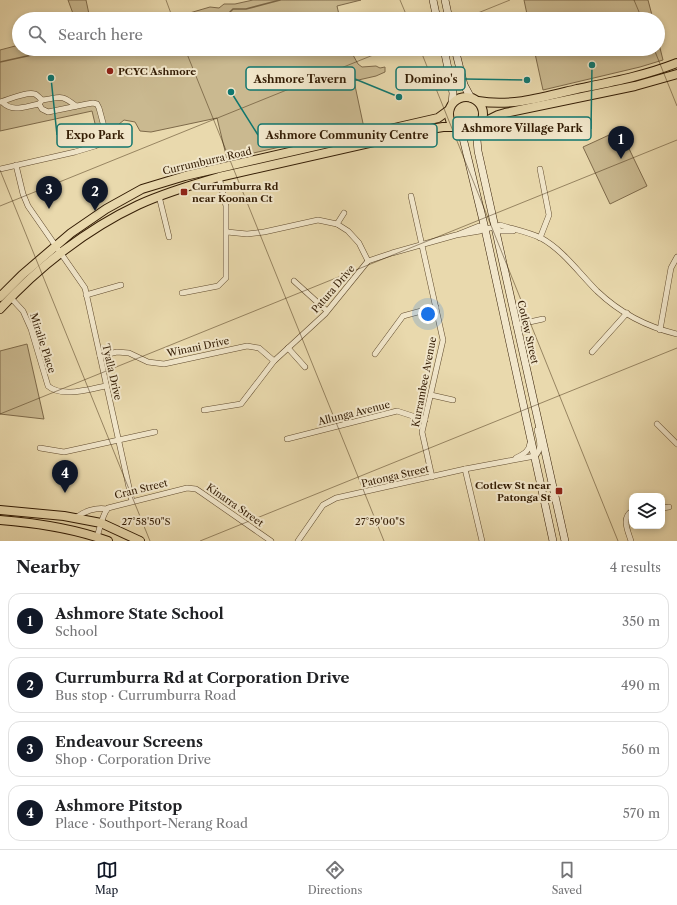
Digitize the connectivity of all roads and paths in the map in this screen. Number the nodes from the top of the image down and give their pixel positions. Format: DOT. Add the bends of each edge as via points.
graph roads {
  1 [pos="433,0"];
  2 [pos="445,0"];
  3 [pos="436,12"];
  4 [pos="448,12"];
  5 [pos="445,56"];
  6 [pos="457,56"];
  7 [pos="677,63"];
  8 [pos="677,74"];
  9 [pos="474,100"];
  10 [pos="1,102"];
  11 [pos="41,102"];
  12 [pos="76,106"];
  13 [pos="451,107"];
  14 [pos="479,126"];
  15 [pos="456,128"];
  16 [pos="128,130"];
  17 [pos="109,139"];
  18 [pos="16,165"];
  19 [pos="0,169"];
  20 [pos="540,169"];
  21 [pos="185,176"];
  22 [pos="219,177"];
  23 [pos="159,196"];
  24 [pos="411,196"];
  25 [pos="344,212"];
  26 [pos="337,224"];
  27 [pos="495,227"];
  28 [pos="484,228"];
  29 [pos="227,232"];
  30 [pos="168,237"];
  31 [pos="540,238"];
  32 [pos="422,245"];
  33 [pos="56,246"];
  34 [pos="62,254"];
  35 [pos="677,257"];
  36 [pos="368,261"];
  37 [pos="294,281"];
  38 [pos="121,285"];
  39 [pos="182,293"];
  40 [pos="86,295"];
  41 [pos="0,296"];
  42 [pos="11,298"];
  43 [pos="436,306"];
  44 [pos="0,309"];
  45 [pos="327,311"];
  46 [pos="627,313"];
  47 [pos="543,319"];
  48 [pos="516,325"];
  49 [pos="660,330"];
  50 [pos="677,334"];
  51 [pos="288,348"];
  52 [pos="592,352"];
  53 [pos="375,354"];
  54 [pos="100,356"];
  55 [pos="274,361"];
  56 [pos="305,367"];
  57 [pos="106,386"];
  58 [pos="431,395"];
  59 [pos="453,400"];
  60 [pos="535,407"];
  61 [pos="204,410"];
  62 [pos="425,420"];
  63 [pos="658,424"];
  64 [pos="155,432"];
  65 [pos="530,436"];
  66 [pos="287,439"];
  67 [pos="118,440"];
  68 [pos="677,444"];
  69 [pos="40,448"];
  70 [pos="534,456"];
  71 [pos="515,459"];
  72 [pos="464,469"];
  73 [pos="432,477"];
  74 [pos="187,488"];
  75 [pos="132,501"];
  76 [pos="669,507"];
  77 [pos="665,508"];
  78 [pos="107,509"];
  79 [pos="0,510"];
  80 [pos="629,514"];
  81 [pos="76,518"];
  82 [pos="0,520"];
  83 [pos="101,523"];
  84 [pos="98,537"];
  85 [pos="108,541"];
  86 [pos="140,541"];
  87 [pos="271,541"];
  88 [pos="298,541"];
  89 [pos="482,541"];
  90 [pos="553,541"];
  91 [pos="564,541"];
  92 [pos="631,541"];
  1 -- 3 [label="main road"];
  2 -- 4 [label="main road"];
  5 -- 13 [label="main road" via="452,87"];
  6 -- 9 [label="main road" via="464,85"];
  7 -- 9 [label="main road" via="639,76 524,101 498,104"];
  8 -- 14 [label="main road" via="635,86 505,113"];
  9 -- 13 [label="main road" via="461,98"];
  9 -- 14 [label="main road" via="483,112"];
  10 -- 11 [label="street" via="15,109"];
  10 -- 11 [label="street" via="31,94 35,94"];
  11 -- 12 [label="street" via="63,97"];
  11 -- 12 [label="street" via="42,109 48,112"];
  12 -- 17 [label="street" via="97,104"];
  13 -- 15 [label="main road" via="449,119"];
  13 -- 21 [label="main road, Currumburra Road" via="438,118"];
  14 -- 15 [label="main road" via="465,132"];
  14 -- 27 [label="main road, Cotlew Street" via="478,151"];
  15 -- 22 [label="main road, Currumburra Road" via="432,129"];
  15 -- 28 [label="main road, Cotlew Street" via="463,138"];
  16 -- 17 [label="street"];
  17 -- 18 [label="street" via="75,152"];
  18 -- 19 [label="street"];
  18 -- 33 [label="street, Tyalla Drive" via="26,200"];
  20 -- 31 [label="street" via="549,215"];
  21 -- 22 [label="main road" via="214,174"];
  21 -- 33 [label="main road, Currumburra Road" via="133,193 106,209"];
  22 -- 23 [label="main road, Currumburra Road"];
  22 -- 29 [label="street" via="226,206"];
  23 -- 30 [label="street"];
  23 -- 34 [label="main road, Currumburra Road" via="95,229"];
  24 -- 32 [label="street, Kurrambee Avenue"];
  25 -- 26 [label="street"];
  26 -- 29 [label="street" via="318,220 264,232"];
  26 -- 36 [label="street" via="359,243"];
  27 -- 28 [label="street, Patura Drive"];
  27 -- 31 [label="street, Patura Drive" via="500,231 522,232"];
  27 -- 48 [label="main road, Cotlew Street"];
  28 -- 32 [label="street, Patura Drive" via="478,226"];
  28 -- 65 [label="main road, Cotlew Street"];
  29 -- 39 [label="street" via="226,278 218,286"];
  31 -- 46 [label="street, Patura Drive" via="555,248 597,291"];
  32 -- 36 [label="street, Patura Drive"];
  32 -- 43 [label="street, Kurrambee Avenue"];
  33 -- 34 [label="street, Tyalla Drive"];
  33 -- 41 [label="main road, Currumburra Road"];
  34 -- 40 [label="street, Tyalla Drive" via="85,288"];
  34 -- 42 [label="main road, Currumburra Road"];
  35 -- 49 [label="street" via="671,268"];
  36 -- 45 [label="street, Patura Drive"];
  37 -- 45 [label="street"];
  38 -- 40 [label="street"];
  40 -- 54 [label="street, Tyalla Drive"];
  42 -- 44 [label="main road, Currumburra Road"];
  42 -- 57 [label="street, Miralie Place" via="24,311 48,386 54,391 77,392"];
  43 -- 53 [label="street" via="403,316"];
  43 -- 58 [label="street, Kurrambee Avenue" via="444,340"];
  45 -- 51 [label="street, Patura Drive"];
  46 -- 49 [label="street, Patura Drive"];
  46 -- 52 [label="street"];
  47 -- 48 [label="street"];
  48 -- 60 [label="main road, Cotlew Street"];
  49 -- 50 [label="street, Patura Drive"];
  51 -- 55 [label="street, Patura Drive"];
  51 -- 56 [label="street"];
  54 -- 55 [label="street, Winani Drive" via="118,352 129,353 148,362 164,364 247,346 259,348"];
  54 -- 57 [label="street, Tyalla Drive"];
  55 -- 61 [label="street, Patura Drive" via="241,404"];
  57 -- 67 [label="street, Tyalla Drive"];
  58 -- 59 [label="street"];
  58 -- 62 [label="street, Kurrambee Avenue"];
  60 -- 70 [label="street" via="540,447"];
  60 -- 91 [label="main road, Cotlew Street"];
  62 -- 66 [label="street, Allunga Avenue" via="397,411"];
  62 -- 73 [label="street, Kurrambee Avenue" via="422,432"];
  63 -- 68 [label="street"];
  64 -- 67 [label="street"];
  65 -- 70 [label="main road, Cotlew Street"];
  65 -- 71 [label="street" via="528,450"];
  67 -- 69 [label="street" via="64,452"];
  67 -- 75 [label="street, Tyalla Drive"];
  70 -- 71 [label="street, Patonga Street"];
  70 -- 90 [label="main road, Cotlew Street"];
  71 -- 72 [label="street, Patonga Street"];
  72 -- 73 [label="street, Patonga Street"];
  72 -- 89 [label="street"];
  73 -- 88 [label="street, Patonga Street" via="336,498 323,505"];
  74 -- 75 [label="street, Cran Street"];
  74 -- 87 [label="street, Kinarra Street" via="196,489"];
  75 -- 78 [label="street, Cran Street"];
  76 -- 77 [label="street"];
  78 -- 81 [label="street" via="82,513"];
  78 -- 83 [label="street, Cran Street"];
  79 -- 81 [label="main road"];
  80 -- 92 [label="street" via="626,523"];
  81 -- 83 [label="main road"];
  82 -- 84 [label="main road" via="63,528"];
  83 -- 84 [label="street, Cran Street"];
  83 -- 86 [label="main road"];
  84 -- 85 [label="main road"];
}
